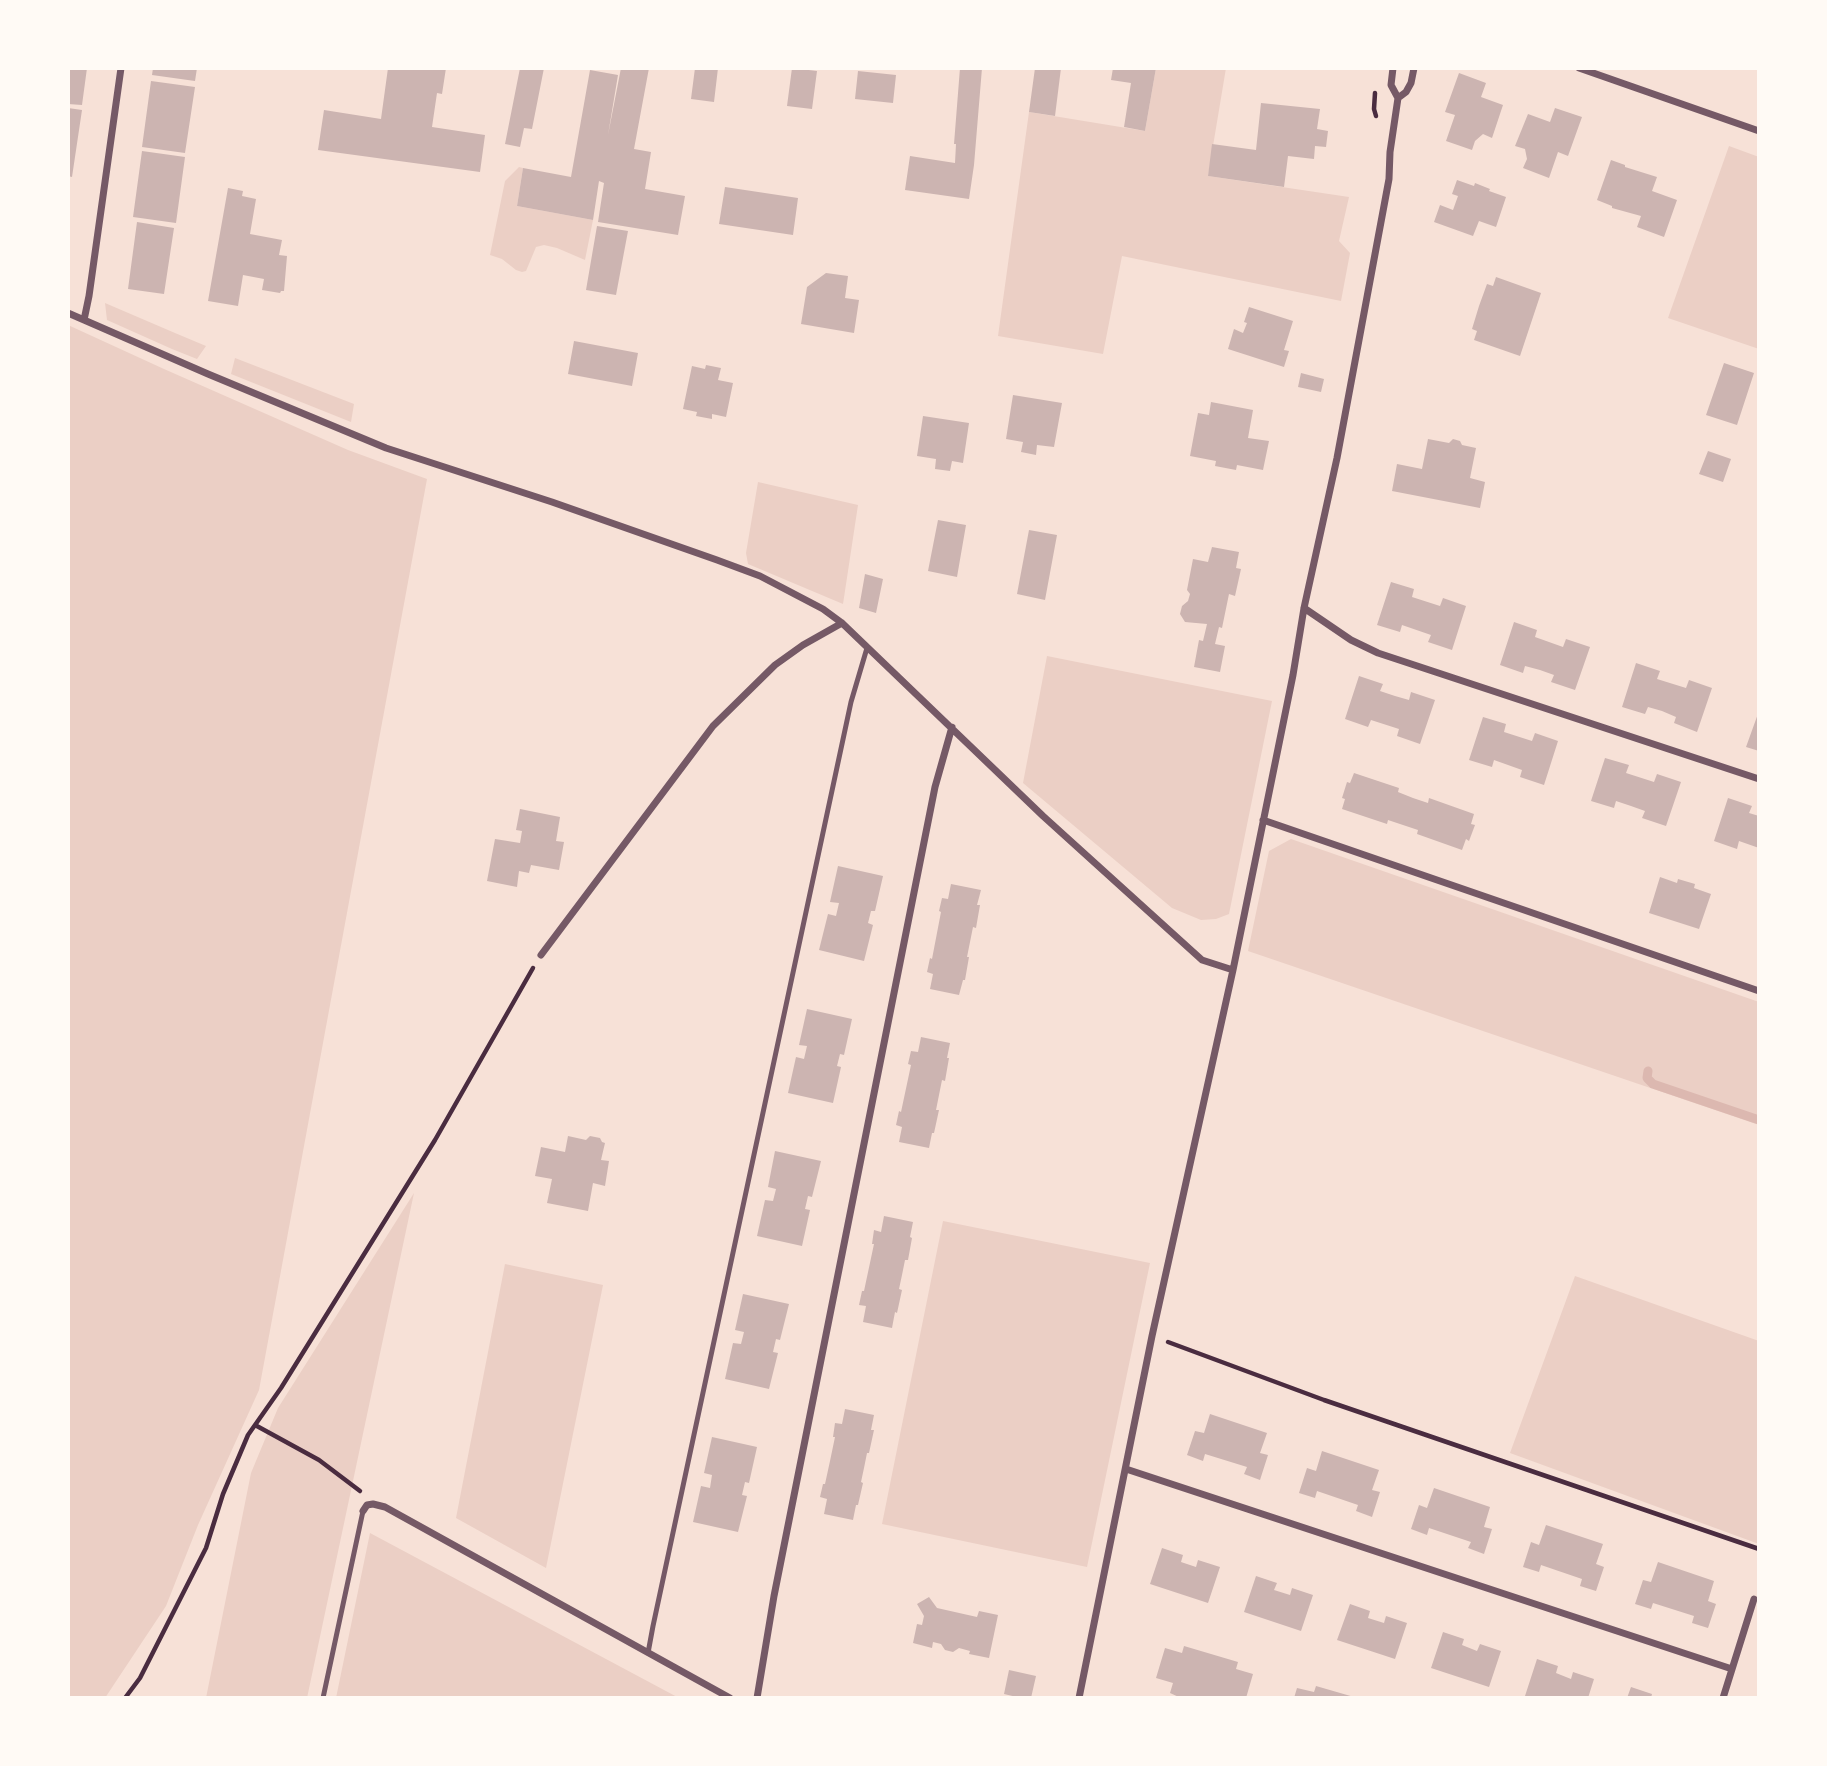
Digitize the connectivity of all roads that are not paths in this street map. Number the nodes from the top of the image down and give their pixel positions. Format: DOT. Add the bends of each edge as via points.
graph roads {
  1 [pos="121,68"];
  2 [pos="1393,68"];
  3 [pos="1414,68"];
  4 [pos="1579,68"];
  5 [pos="1398,98"];
  6 [pos="1759,131"];
  7 [pos="68,313"];
  8 [pos="84,320"];
  9 [pos="1304,608"];
  10 [pos="842,623"];
  11 [pos="867,648"];
  12 [pos="952,727"];
  13 [pos="1759,779"];
  14 [pos="1263,820"];
  15 [pos="541,955"];
  16 [pos="1233,970"];
  17 [pos="1759,991"];
  18 [pos="1126,1469"];
  19 [pos="363,1511"];
  20 [pos="1754,1599"];
  21 [pos="649,1653"];
  22 [pos="1732,1669"];
  23 [pos="323,1698"];
  24 [pos="730,1698"];
  25 [pos="757,1698"];
  26 [pos="1079,1698"];
  27 [pos="1723,1698"];
  1 -- 8 [label="street"];
  2 -- 5 [label="street" via="1391,85"];
  3 -- 5 [label="street" via="1411,83"];
  4 -- 6 [label="street"];
  5 -- 9 [label="street" via="1389,179"];
  7 -- 8 [label="street"];
  8 -- 10 [label="street" via="386,448 760,576"];
  9 -- 13 [label="street" via="1378,653"];
  9 -- 14 [label="street"];
  10 -- 11 [label="street"];
  10 -- 15 [label="street" via="775,665 713,726"];
  11 -- 12 [label="street"];
  11 -- 21 [label="lane" via="845,729"];
  12 -- 16 [label="street" via="1202,960"];
  12 -- 25 [label="street" via="935,787"];
  14 -- 16 [label="street"];
  14 -- 17 [label="street"];
  16 -- 18 [label="street"];
  18 -- 22 [label="street"];
  18 -- 26 [label="street"];
  19 -- 21 [label="street" via="373,1504 385,1507"];
  19 -- 23 [label="lane"];
  20 -- 22 [label="street"];
  21 -- 24 [label="street"];
  22 -- 27 [label="street"];
}
